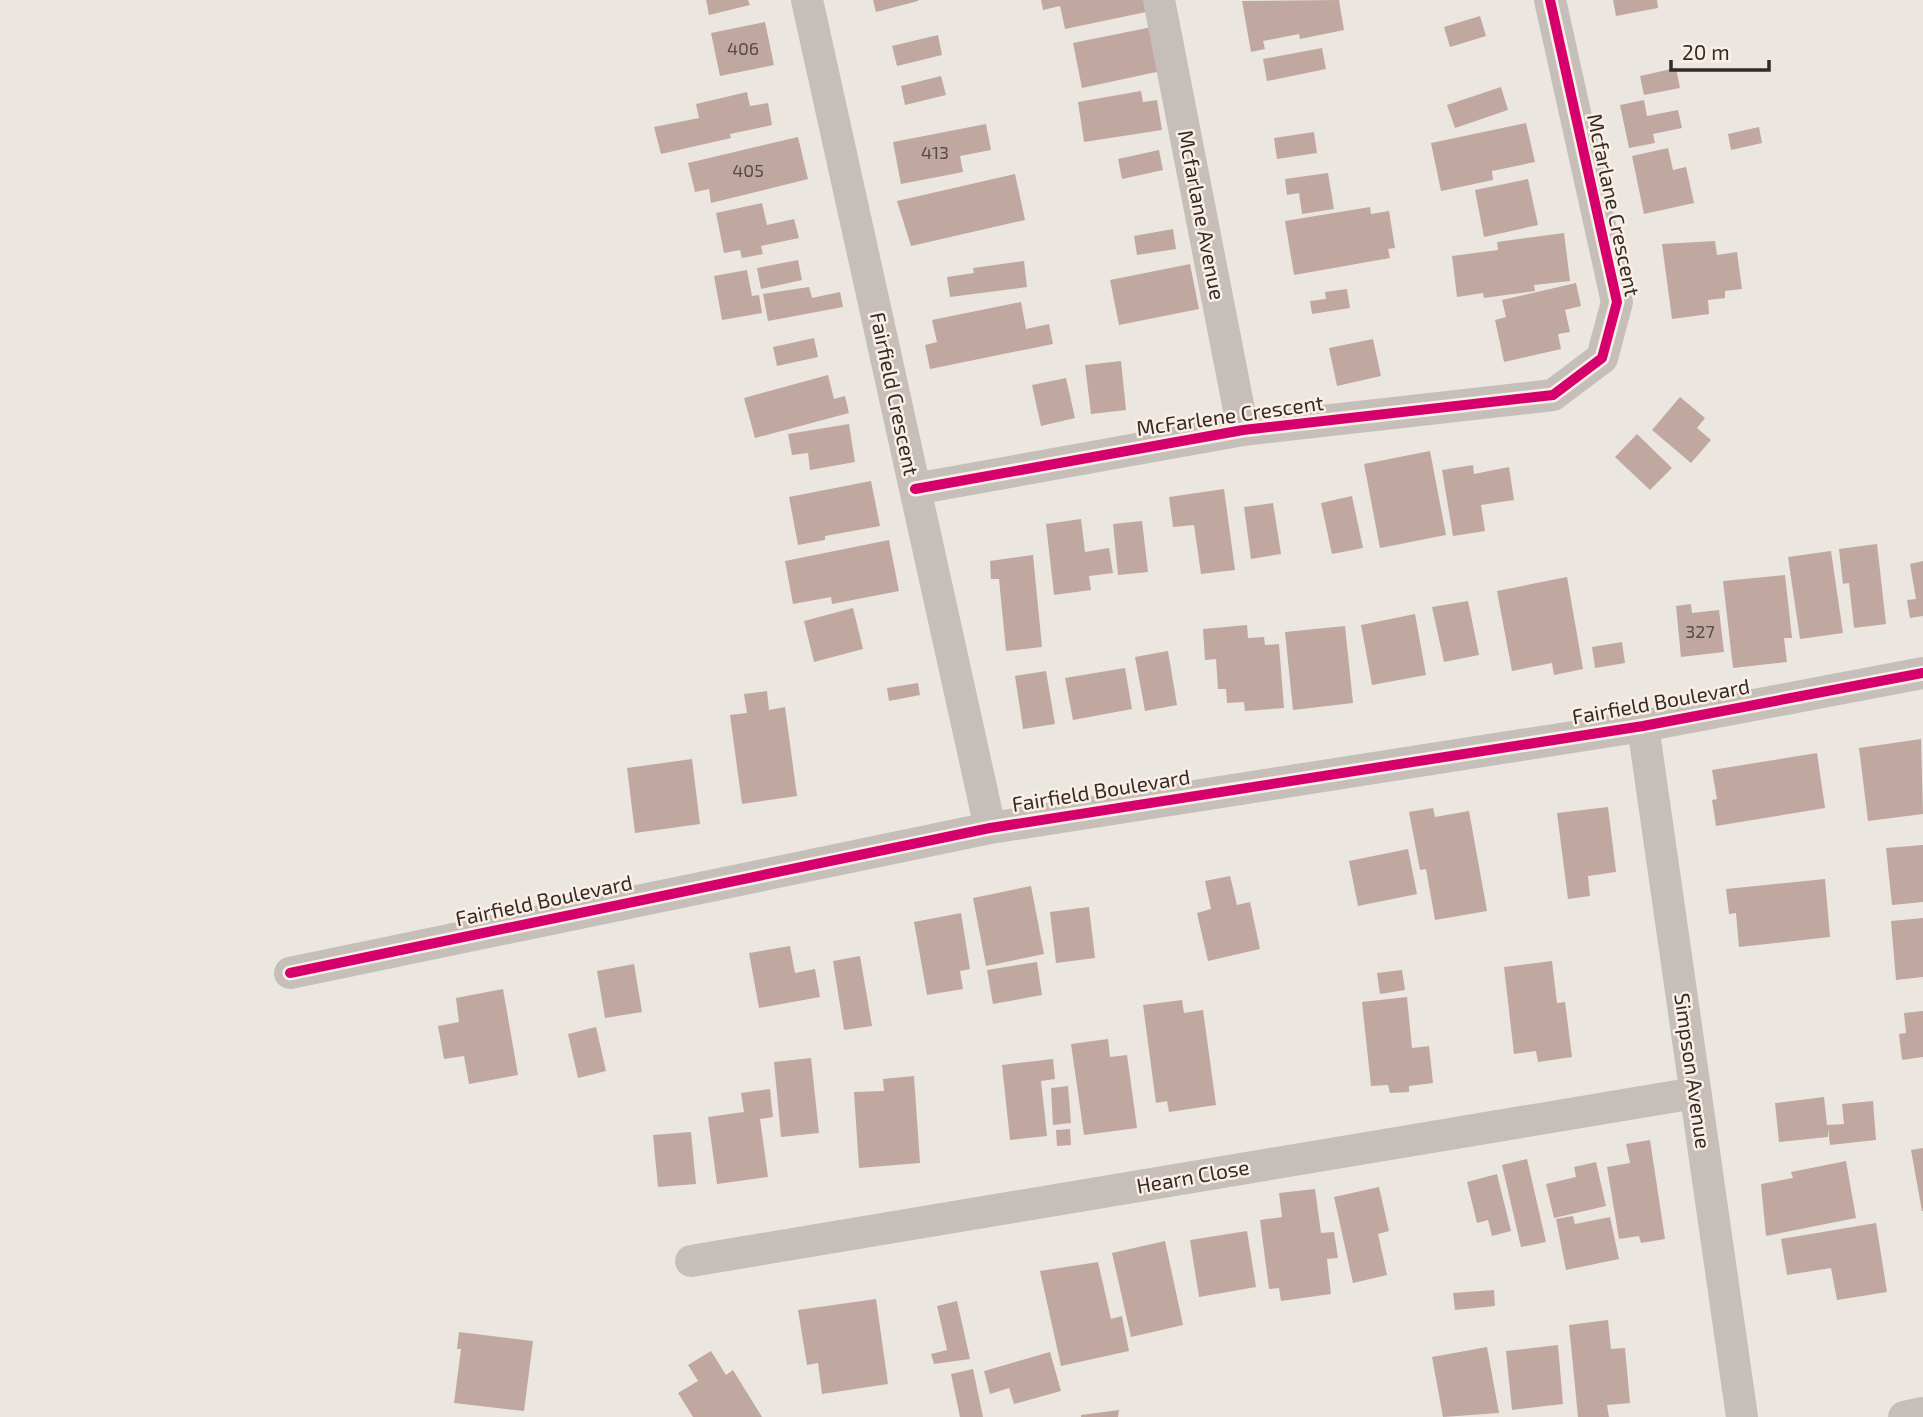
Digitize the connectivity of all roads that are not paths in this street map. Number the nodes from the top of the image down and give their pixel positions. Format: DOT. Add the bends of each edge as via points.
graph roads {
  1 [pos="807,0"];
  2 [pos="1159,0"];
  3 [pos="1550,0"];
  4 [pos="1553,395"];
  5 [pos="1243,430"];
  6 [pos="915,488"];
  7 [pos="1923,673"];
  8 [pos="1643,726"];
  9 [pos="990,828"];
  10 [pos="290,973"];
  11 [pos="1695,1093"];
  12 [pos="691,1261"];
  13 [pos="1923,1413"];
  14 [pos="1742,1417"];
  15 [pos="1904,1417"];
  1 -- 6 [label="street, Fairfield Crescent"];
  2 -- 5 [label="street, Mcfarlane Avenue"];
  3 -- 4 [label="street, Mcfarlane Crescent" via="1617,302 1602,358"];
  4 -- 5 [label="street, McFarlene Crescent"];
  5 -- 6 [label="street, McFarlene Crescent"];
  6 -- 9 [label="street, Fairfield Crescent"];
  7 -- 8 [label="street, Fairfield Boulevard"];
  8 -- 9 [label="street, Fairfield Boulevard"];
  8 -- 11 [label="street, Simpson Avenue"];
  9 -- 10 [label="street, Fairfield Boulevard"];
  11 -- 12 [label="street, Hearn Close"];
  11 -- 14 [label="street, Simpson Avenue"];
  13 -- 15 [label="street"];
}
